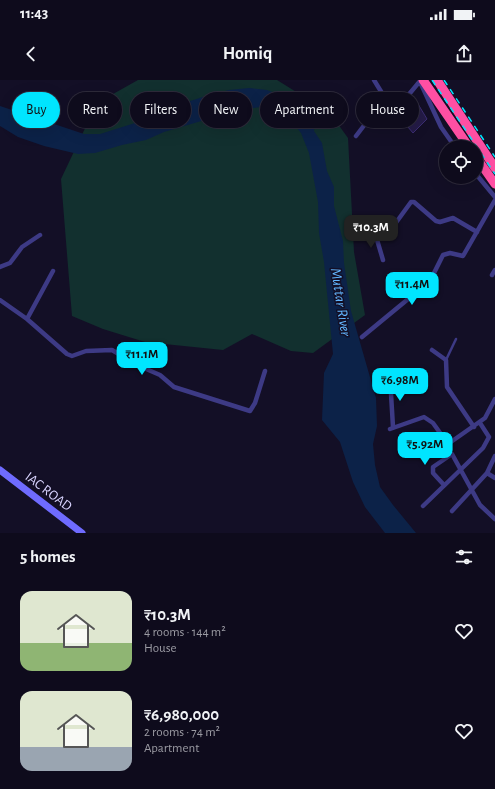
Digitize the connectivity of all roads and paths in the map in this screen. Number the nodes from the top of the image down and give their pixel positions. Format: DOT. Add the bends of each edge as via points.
graph roads {
  1 [pos="374,80"];
  2 [pos="421,80"];
  3 [pos="437,80"];
  4 [pos="411,92"];
  5 [pos="356,136"];
  6 [pos="450,140"];
  7 [pos="464,140"];
  8 [pos="483,166"];
  9 [pos="495,168"];
  10 [pos="483,183"];
  11 [pos="495,184"];
  12 [pos="495,198"];
  13 [pos="478,232"];
  14 [pos="40,234"];
  15 [pos="383,260"];
  16 [pos="0,267"];
  17 [pos="53,271"];
  18 [pos="0,300"];
  19 [pos="27,319"];
  20 [pos="362,337"];
  21 [pos="456,339"];
  22 [pos="432,350"];
  23 [pos="446,360"];
  24 [pos="265,371"];
  25 [pos="390,377"];
  26 [pos="495,399"];
  27 [pos="480,423"];
  28 [pos="474,427"];
  29 [pos="495,456"];
  30 [pos="0,470"];
  31 [pos="460,471"];
  32 [pos="487,473"];
  33 [pos="495,478"];
  34 [pos="444,485"];
  35 [pos="471,489"];
  36 [pos="423,506"];
  37 [pos="452,511"];
  38 [pos="495,519"];
  39 [pos="82,533"];
  1 -- 5 [label="street" via="385,98"];
  2 -- 4 [label="street"];
  2 -- 6 [label="street" via="441,127"];
  2 -- 7 [label="highway"];
  3 -- 9 [label="highway"];
  8 -- 11 [label="highway"];
  10 -- 12 [label="street"];
  12 -- 13 [label="street"];
  13 -- 15 [label="street" via="453,218 436,221 411,202 395,224 374,233"];
  13 -- 20 [label="street" via="463,256 450,253 443,255 430,281"];
  14 -- 16 [label="street" via="22,247 10,263"];
  17 -- 19 [label="street"];
  18 -- 19 [label="street"];
  19 -- 24 [label="street" via="67,354 72,356 86,351 112,350 160,375 174,387 250,411"];
  21 -- 23 [label="lane"];
  22 -- 23 [label="street"];
  23 -- 28 [label="street" via="447,387"];
  25 -- 28 [label="street" via="392,428 424,417 433,423 448,444"];
  26 -- 27 [label="street"];
  27 -- 28 [label="street"];
  27 -- 31 [label="street" via="488,434 488,440"];
  29 -- 32 [label="street"];
  30 -- 39 [label="main road, IAC ROAD"];
  31 -- 34 [label="street"];
  31 -- 34 [label="street" via="452,454 434,467 433,473"];
  31 -- 35 [label="street"];
  32 -- 33 [label="street"];
  32 -- 35 [label="street"];
  34 -- 36 [label="street"];
  35 -- 37 [label="street"];
  35 -- 38 [label="street" via="480,505"];
}
